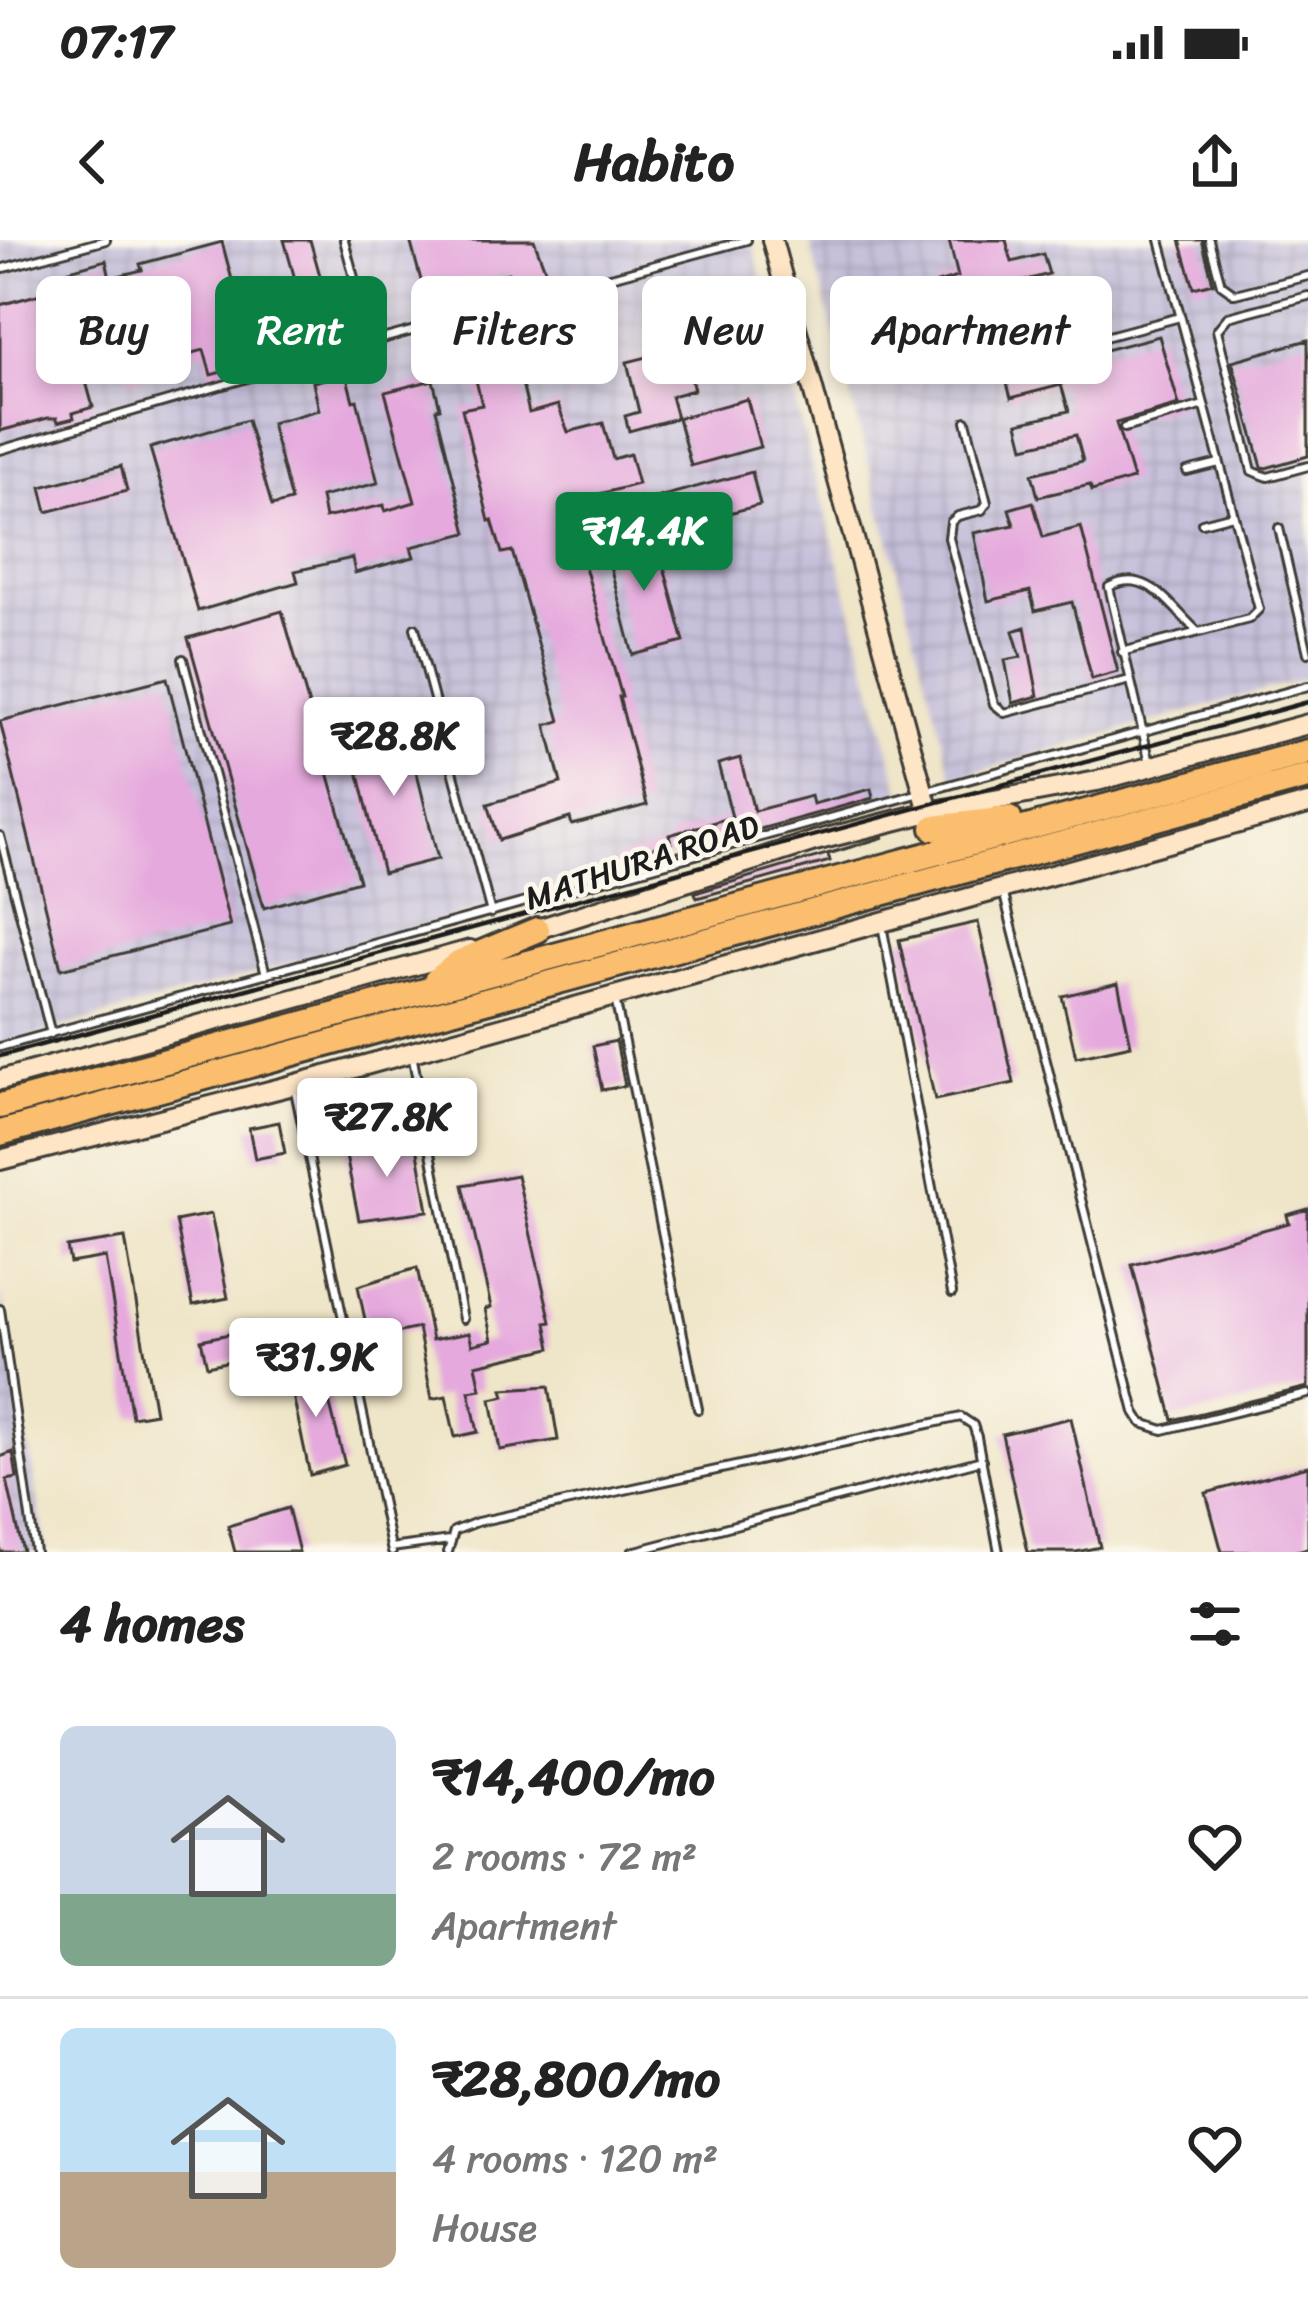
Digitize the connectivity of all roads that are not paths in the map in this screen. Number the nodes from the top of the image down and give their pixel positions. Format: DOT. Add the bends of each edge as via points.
graph roads {
  1 [pos="106,240"];
  2 [pos="344,240"];
  3 [pos="747,240"];
  4 [pos="772,240"];
  5 [pos="1160,240"];
  6 [pos="1209,240"];
  7 [pos="0,269"];
  8 [pos="353,276"];
  9 [pos="1308,276"];
  10 [pos="1308,296"];
  11 [pos="1180,317"];
  12 [pos="1112,335"];
  13 [pos="387,337"];
  14 [pos="226,384"];
  15 [pos="1204,404"];
  16 [pos="966,421"];
  17 [pos="1124,428"];
  18 [pos="0,450"];
  19 [pos="1220,463"];
  20 [pos="1308,466"];
  21 [pos="1187,471"];
  22 [pos="1234,514"];
  23 [pos="1202,523"];
  24 [pos="1279,528"];
  25 [pos="415,628"];
  26 [pos="1197,631"];
  27 [pos="1123,652"];
  28 [pos="1308,653"];
  29 [pos="183,659"];
  30 [pos="1130,680"];
  31 [pos="1308,686"];
  32 [pos="1308,724"];
  33 [pos="1143,732"];
  34 [pos="1308,752"];
  35 [pos="1150,766"];
  36 [pos="1308,777"];
  37 [pos="1308,804"];
  38 [pos="932,821"];
  39 [pos="0,836"];
  40 [pos="1002,888"];
  41 [pos="491,913"];
  42 [pos="881,921"];
  43 [pos="537,930"];
  44 [pos="266,974"];
  45 [pos="384,976"];
  46 [pos="420,991"];
  47 [pos="615,994"];
  48 [pos="51,1034"];
  49 [pos="0,1047"];
  50 [pos="411,1050"];
  51 [pos="0,1080"];
  52 [pos="293,1085"];
  53 [pos="0,1106"];
  54 [pos="0,1133"];
  55 [pos="0,1160"];
  56 [pos="952,1293"];
  57 [pos="0,1310"];
  58 [pos="463,1319"];
  59 [pos="1308,1394"];
  60 [pos="698,1409"];
  61 [pos="982,1460"];
  62 [pos="450,1540"];
  63 [pos="392,1550"];
  64 [pos="35,1552"];
  65 [pos="448,1552"];
  66 [pos="632,1552"];
  67 [pos="999,1552"];
  1 -- 7 [label="lane"];
  2 -- 8 [label="lane"];
  3 -- 13 [label="lane"];
  4 -- 38 [label="main road"];
  5 -- 11 [label="lane"];
  6 -- 9 [label="lane" via="1221,284 1235,294"];
  10 -- 20 [label="lane" via="1228,317 1216,330 1252,471 1268,477"];
  11 -- 12 [label="lane"];
  11 -- 15 [label="lane"];
  14 -- 18 [label="lane"];
  15 -- 17 [label="lane"];
  15 -- 19 [label="lane"];
  16 -- 30 [label="lane" via="987,503 951,522 949,538 994,704 1005,713"];
  19 -- 21 [label="lane"];
  19 -- 22 [label="lane"];
  22 -- 23 [label="lane"];
  22 -- 26 [label="lane" via="1259,609 1249,619"];
  24 -- 28 [label="lane"];
  25 -- 41 [label="lane"];
  26 -- 27 [label="lane"];
  26 -- 27 [label="lane" via="1147,584 1128,579 1108,590"];
  27 -- 30 [label="lane"];
  29 -- 44 [label="lane"];
  30 -- 33 [label="lane"];
  31 -- 33 [label="lane"];
  32 -- 35 [label="main road, MATHURA ROAD"];
  33 -- 35 [label="lane"];
  33 -- 38 [label="lane"];
  34 -- 38 [label="highway" via="1096,808"];
  35 -- 38 [label="main road, MATHURA ROAD"];
  36 -- 54 [label="highway"];
  37 -- 40 [label="main road"];
  38 -- 41 [label="lane"];
  38 -- 43 [label="main road, MATHURA ROAD" via="815,841"];
  38 -- 46 [label="highway, MATHURA ROAD"];
  39 -- 48 [label="lane"];
  40 -- 42 [label="main road"];
  40 -- 59 [label="lane" via="1135,1412 1163,1430"];
  41 -- 44 [label="lane"];
  42 -- 47 [label="main road"];
  42 -- 56 [label="lane"];
  43 -- 45 [label="main road, MATHURA ROAD"];
  43 -- 46 [label="highway" via="460,962"];
  44 -- 48 [label="lane"];
  45 -- 46 [label="highway"];
  45 -- 51 [label="main road, MATHURA ROAD"];
  46 -- 53 [label="highway, MATHURA ROAD"];
  47 -- 50 [label="main road"];
  47 -- 60 [label="lane"];
  48 -- 49 [label="lane"];
  50 -- 52 [label="main road"];
  50 -- 58 [label="lane"];
  52 -- 55 [label="main road"];
  52 -- 63 [label="lane"];
  57 -- 64 [label="lane"];
  61 -- 62 [label="lane" via="973,1425 944,1419 477,1522"];
  61 -- 66 [label="lane"];
  61 -- 67 [label="lane"];
  62 -- 63 [label="lane"];
  62 -- 65 [label="lane"];
}
